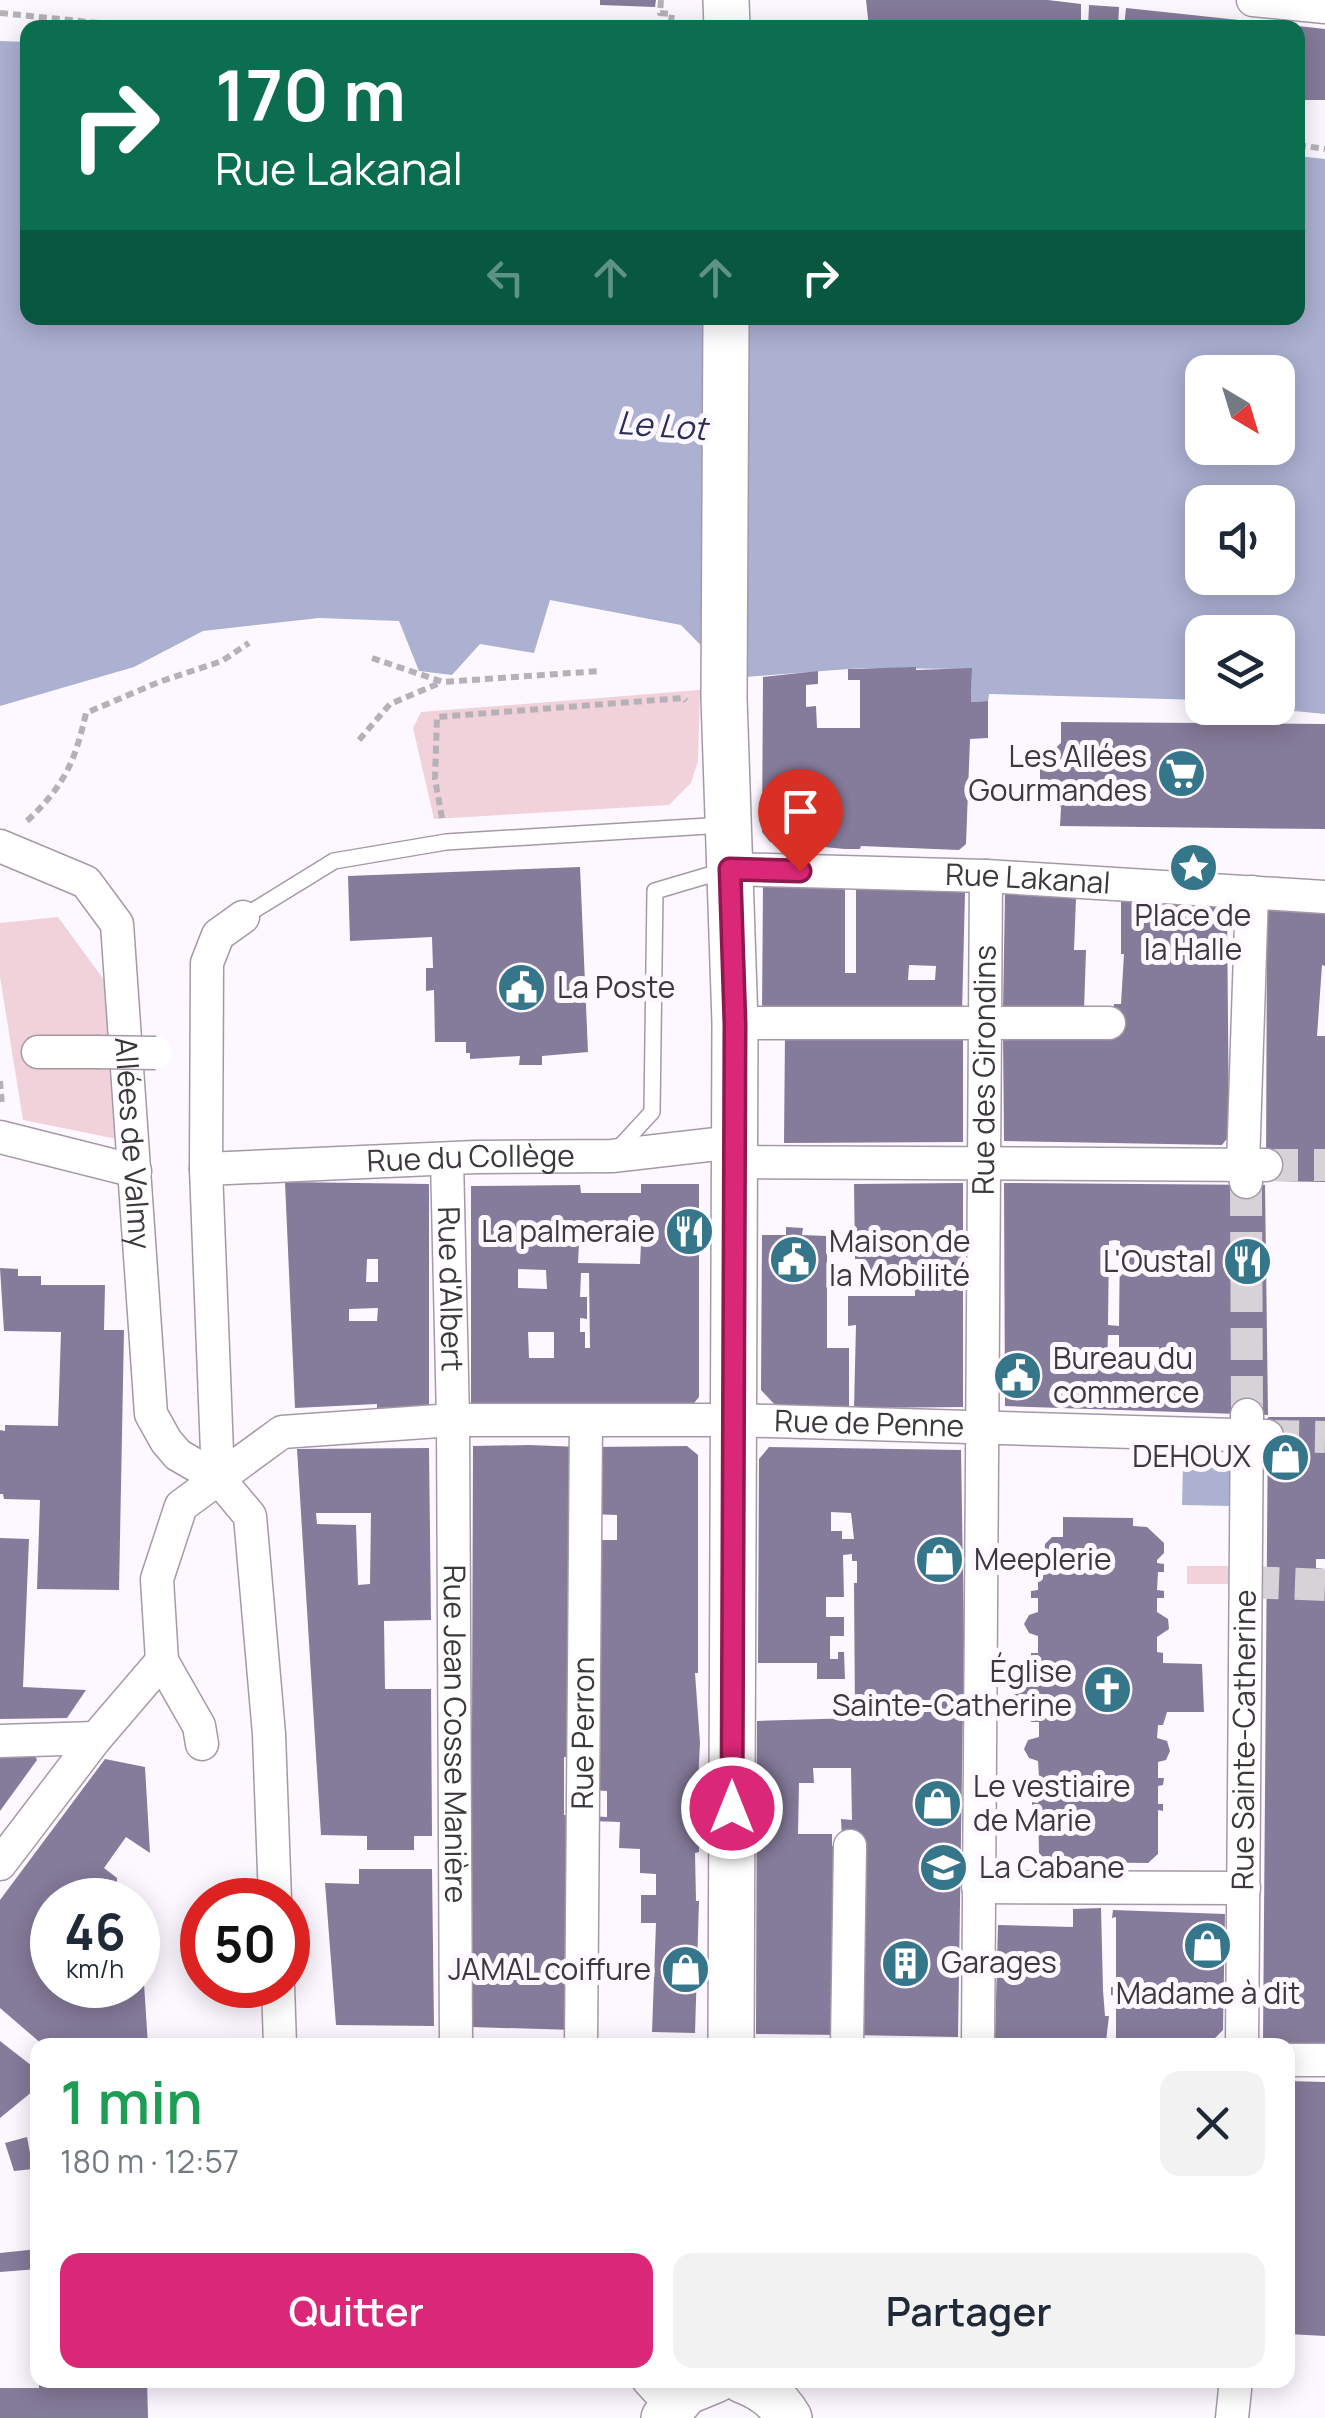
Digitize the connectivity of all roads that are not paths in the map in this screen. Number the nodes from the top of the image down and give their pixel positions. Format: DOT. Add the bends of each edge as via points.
graph roads {
  1 [pos="1252,0"];
  2 [pos="1325,7"];
  3 [pos="726,325"];
  4 [pos="728,825"];
  5 [pos="0,846"];
  6 [pos="730,869"];
  7 [pos="986,876"];
  8 [pos="1252,892"];
  9 [pos="1325,897"];
  10 [pos="243,917"];
  11 [pos="1109,1022"];
  12 [pos="735,1024"];
  13 [pos="984,1025"];
  14 [pos="38,1052"];
  15 [pos="206,1054"];
  16 [pos="0,1137"];
  17 [pos="734,1152"];
  18 [pos="612,1156"];
  19 [pos="447,1160"];
  20 [pos="984,1162"];
  21 [pos="206,1168"];
  22 [pos="135,1171"];
  23 [pos="453,1420"];
  24 [pos="734,1420"];
  25 [pos="586,1422"];
  26 [pos="982,1428"];
  27 [pos="1255,1429"];
  28 [pos="218,1478"];
  29 [pos="162,1661"];
  30 [pos="96,1738"];
  31 [pos="0,1741"];
  32 [pos="202,1744"];
  33 [pos="850,1846"];
  34 [pos="0,1864"];
  35 [pos="274,1878"];
  36 [pos="978,1888"];
  37 [pos="1244,1888"];
  38 [pos="279,2008"];
  39 [pos="280,2038"];
  40 [pos="456,2038"];
  41 [pos="581,2038"];
  42 [pos="731,2038"];
  43 [pos="847,2038"];
  44 [pos="978,2038"];
  45 [pos="1242,2038"];
  46 [pos="1295,2060"];
  47 [pos="1325,2060"];
  48 [pos="696,2388"];
  49 [pos="1235,2388"];
  50 [pos="661,2401"];
  51 [pos="1232,2418"];
  1 -- 2 [label="street"];
  3 -- 4 [label="main road"];
  4 -- 6 [label="main road"];
  4 -- 10 [label="lane" via="446,842 334,861"];
  5 -- 22 [label="street, Allées de Valmy" via="86,882 118,924"];
  6 -- 7 [label="street, Rue Lakanal"];
  6 -- 12 [label="main road"];
  6 -- 18 [label="lane" via="655,892 652,1112"];
  7 -- 8 [label="street, Rue Lakanal"];
  7 -- 13 [label="street, Rue des Girondins"];
  8 -- 9 [label="street, Rue Lakanal"];
  8 -- 20 [label="street, Rue du Collège" via="1252,1171"];
  10 -- 15 [label="street" via="218,935 207,963"];
  11 -- 13 [label="street"];
  12 -- 13 [label="street"];
  12 -- 17 [label="main road"];
  13 -- 20 [label="street, Rue des Girondins"];
  14 -- 15 [label="street, bridge"];
  15 -- 21 [label="street"];
  16 -- 22 [label="street"];
  17 -- 18 [label="street, Rue du Collège"];
  17 -- 20 [label="street, Rue du Collège"];
  17 -- 24 [label="main road"];
  18 -- 19 [label="street, Rue du Collège"];
  19 -- 21 [label="street, Rue du Collège"];
  19 -- 23 [label="street, Rue d'Albert"];
  20 -- 26 [label="street, Rue des Girondins"];
  21 -- 28 [label="street"];
  22 -- 28 [label="street, Allées de Valmy" via="151,1414 178,1455"];
  23 -- 25 [label="street, Rue de Penne"];
  23 -- 28 [label="street, Rue de Penne" via="282,1432"];
  23 -- 40 [label="street, Rue Jean Cosse Manière"];
  24 -- 25 [label="street, Rue de Penne"];
  24 -- 26 [label="street, Rue de Penne"];
  24 -- 42 [label="main road"];
  25 -- 41 [label="street, Rue Perron"];
  26 -- 27 [label="street, Rue de Penne"];
  26 -- 36 [label="street, Rue des Girondins"];
  27 -- 37 [label="street, Rue Sainte-Catherine"];
  28 -- 29 [label="street" via="182,1506 156,1578"];
  28 -- 35 [label="street, Allées de Valmy" via="250,1516"];
  29 -- 30 [label="street"];
  29 -- 32 [label="street" via="199,1726"];
  30 -- 31 [label="street"];
  30 -- 34 [label="street"];
  33 -- 43 [label="street"];
  36 -- 37 [label="street"];
  36 -- 44 [label="street, Rue des Girondins"];
  37 -- 45 [label="street, Rue Sainte-Catherine"];
  38 -- 39 [label="street"];
  46 -- 47 [label="street"];
  48 -- 50 [label="main road"];
  49 -- 51 [label="street"];
}
